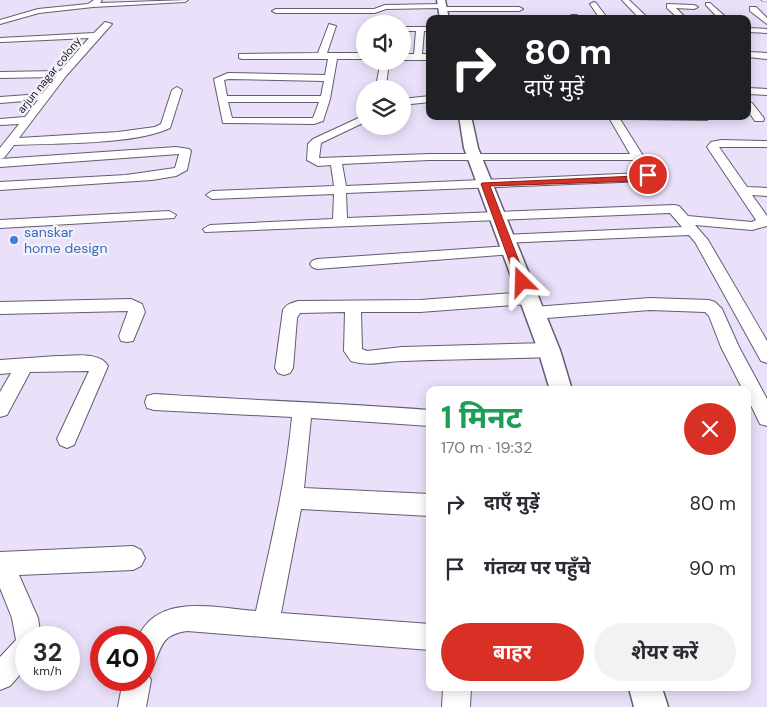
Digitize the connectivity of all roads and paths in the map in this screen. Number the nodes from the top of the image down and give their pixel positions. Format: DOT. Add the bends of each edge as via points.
graph roads {
  1 [pos="41,0"];
  2 [pos="625,0"];
  3 [pos="97,2"];
  4 [pos="185,2"];
  5 [pos="594,4"];
  6 [pos="708,4"];
  7 [pos="442,5"];
  8 [pos="33,6"];
  9 [pos="694,7"];
  10 [pos="519,9"];
  11 [pos="753,9"];
  12 [pos="276,11"];
  13 [pos="601,15"];
  14 [pos="640,15"];
  15 [pos="679,15"];
  16 [pos="720,15"];
  17 [pos="0,22"];
  18 [pos="767,22"];
  19 [pos="108,24"];
  20 [pos="332,26"];
  21 [pos="411,29"];
  22 [pos="420,29"];
  23 [pos="426,29"];
  24 [pos="751,30"];
  25 [pos="767,31"];
  26 [pos="96,36"];
  27 [pos="2,40"];
  28 [pos="322,55"];
  29 [pos="242,56"];
  30 [pos="333,56"];
  31 [pos="356,56"];
  32 [pos="751,56"];
  33 [pos="411,57"];
  34 [pos="418,57"];
  35 [pos="426,57"];
  36 [pos="765,58"];
  37 [pos="63,74"];
  38 [pos="0,76"];
  39 [pos="328,78"];
  40 [pos="177,90"];
  41 [pos="751,91"];
  42 [pos="767,92"];
  43 [pos="45,97"];
  44 [pos="224,98"];
  45 [pos="325,99"];
  46 [pos="426,99"];
  47 [pos="0,100"];
  48 [pos="411,101"];
  49 [pos="751,109"];
  50 [pos="759,119"];
  51 [pos="27,120"];
  52 [pos="466,120"];
  53 [pos="616,120"];
  54 [pos="0,122"];
  55 [pos="356,123"];
  56 [pos="10,142"];
  57 [pos="754,143"];
  58 [pos="767,144"];
  59 [pos="0,156"];
  60 [pos="475,157"];
  61 [pos="639,157"];
  62 [pos="767,157"];
  63 [pos="336,161"];
  64 [pos="0,163"];
  65 [pos="485,184"];
  66 [pos="0,186"];
  67 [pos="340,190"];
  68 [pos="743,191"];
  69 [pos="767,192"];
  70 [pos="212,195"];
  71 [pos="169,215"];
  72 [pos="496,215"];
  73 [pos="340,223"];
  74 [pos="0,224"];
  75 [pos="689,226"];
  76 [pos="210,229"];
  77 [pos="507,245"];
  78 [pos="317,264"];
  79 [pos="531,305"];
  80 [pos="0,308"];
  81 [pos="353,308"];
  82 [pos="741,308"];
  83 [pos="716,313"];
  84 [pos="127,336"];
  85 [pos="549,350"];
  86 [pos="767,356"];
  87 [pos="24,366"];
  88 [pos="0,367"];
  89 [pos="284,368"];
  90 [pos="560,386"];
  91 [pos="750,386"];
  92 [pos="751,387"];
  93 [pos="154,402"];
  94 [pos="0,409"];
  95 [pos="302,409"];
  96 [pos="426,418"];
  97 [pos="767,418"];
  98 [pos="67,438"];
  99 [pos="291,498"];
  100 [pos="426,505"];
  101 [pos="134,558"];
  102 [pos="1,564"];
  103 [pos="266,625"];
  104 [pos="26,626"];
  105 [pos="155,633"];
  106 [pos="426,637"];
  107 [pos="15,660"];
  108 [pos="0,676"];
  109 [pos="135,691"];
  110 [pos="457,691"];
  111 [pos="647,691"];
  112 [pos="132,707"];
  113 [pos="456,707"];
  114 [pos="651,707"];
  1 -- 8 [label="street"];
  2 -- 14 [label="street"];
  3 -- 4 [label="street"];
  3 -- 17 [label="street" via="38,11"];
  5 -- 13 [label="street"];
  6 -- 16 [label="street"];
  7 -- 10 [label="street"];
  7 -- 12 [label="street" via="385,6 375,11"];
  9 -- 15 [label="street" via="670,6"];
  11 -- 18 [label="street"];
  19 -- 26 [label="street"];
  20 -- 28 [label="street"];
  21 -- 22 [label="street"];
  22 -- 23 [label="street"];
  22 -- 34 [label="street"];
  24 -- 25 [label="street"];
  26 -- 27 [label="street, arjun nagar colony"];
  26 -- 37 [label="street, arjun nagar colony" via="80,48"];
  28 -- 29 [label="street"];
  28 -- 30 [label="street"];
  30 -- 31 [label="street"];
  30 -- 39 [label="street"];
  32 -- 36 [label="street"];
  33 -- 34 [label="street"];
  34 -- 35 [label="street"];
  37 -- 38 [label="street"];
  37 -- 43 [label="street, arjun nagar colony"];
  39 -- 44 [label="street" via="224,76 219,79"];
  39 -- 45 [label="street"];
  40 -- 56 [label="street" via="166,126 161,130"];
  41 -- 42 [label="street"];
  43 -- 47 [label="street"];
  43 -- 51 [label="street, arjun nagar colony"];
  44 -- 45 [label="street"];
  44 -- 45 [label="street" via="227,120 311,122 319,119"];
  46 -- 48 [label="street"];
  49 -- 50 [label="street"];
  51 -- 54 [label="street"];
  51 -- 56 [label="street, arjun nagar colony"];
  52 -- 60 [label="street"];
  53 -- 61 [label="street"];
  55 -- 63 [label="street" via="314,144 313,160"];
  56 -- 59 [label="street, arjun nagar colony"];
  57 -- 58 [label="street"];
  57 -- 62 [label="street"];
  57 -- 68 [label="street" via="713,146"];
  60 -- 61 [label="street"];
  60 -- 63 [label="street"];
  60 -- 65 [label="street"];
  61 -- 65 [label="street" via="648,174 646,177"];
  63 -- 67 [label="street"];
  64 -- 66 [label="street" via="185,151 181,170 174,174"];
  65 -- 67 [label="street"];
  65 -- 72 [label="street"];
  67 -- 70 [label="street"];
  67 -- 73 [label="street"];
  68 -- 69 [label="street"];
  68 -- 75 [label="street" via="763,223 752,226"];
  71 -- 74 [label="street"];
  72 -- 73 [label="street"];
  72 -- 75 [label="street" via="672,209"];
  72 -- 77 [label="street"];
  73 -- 76 [label="street"];
  75 -- 77 [label="street"];
  75 -- 82 [label="street"];
  77 -- 78 [label="street"];
  77 -- 79 [label="street"];
  79 -- 81 [label="street"];
  79 -- 83 [label="street" via="706,306"];
  79 -- 85 [label="street"];
  80 -- 84 [label="street" via="131,305 137,312"];
  81 -- 85 [label="street" via="353,351 357,356"];
  81 -- 89 [label="street" via="309,306 291,310"];
  82 -- 83 [label="street"];
  82 -- 86 [label="street"];
  83 -- 91 [label="street"];
  85 -- 90 [label="street"];
  87 -- 88 [label="street"];
  87 -- 94 [label="street"];
  87 -- 98 [label="street" via="93,362 99,366"];
  92 -- 97 [label="street"];
  93 -- 95 [label="street"];
  95 -- 96 [label="street"];
  95 -- 99 [label="street"];
  99 -- 100 [label="street"];
  99 -- 103 [label="street"];
  101 -- 102 [label="street"];
  102 -- 104 [label="street"];
  103 -- 105 [label="street" via="187,618 169,620"];
  103 -- 106 [label="street"];
  107 -- 108 [label="street"];
  109 -- 112 [label="street"];
  110 -- 113 [label="street"];
  111 -- 114 [label="street"];
}
